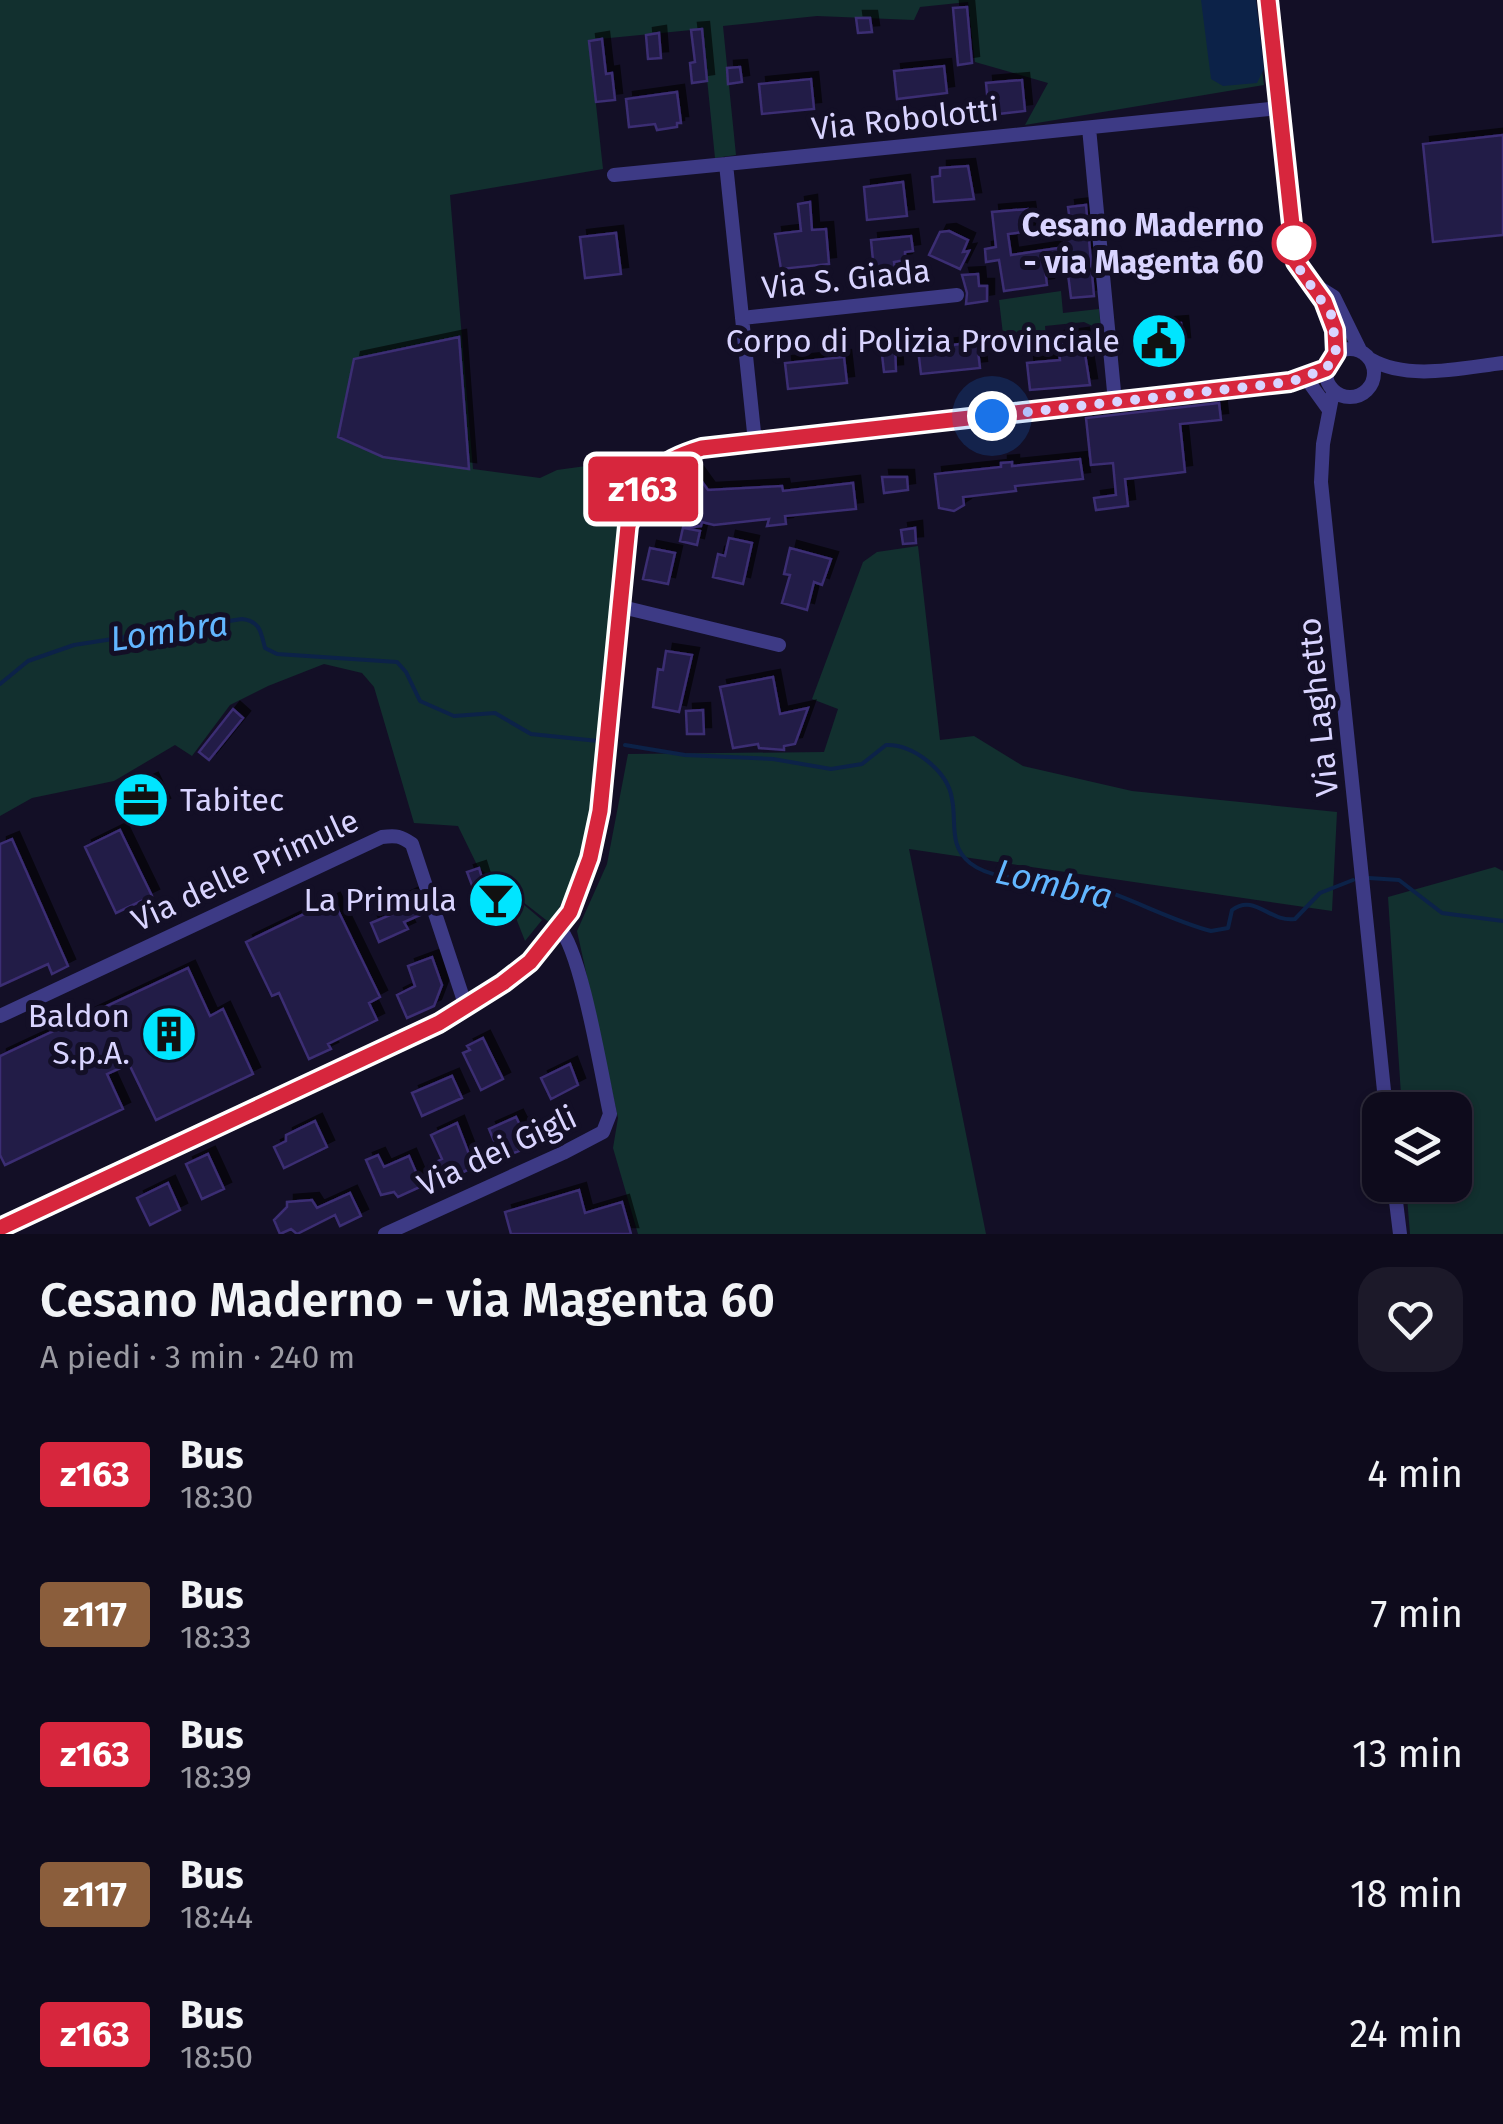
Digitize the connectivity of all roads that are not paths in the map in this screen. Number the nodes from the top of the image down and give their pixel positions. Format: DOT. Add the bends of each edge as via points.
graph roads {
  1 [pos="1268,0"];
  2 [pos="1280,108"];
  3 [pos="1089,128"];
  4 [pos="726,164"];
  5 [pos="614,175"];
  6 [pos="1309,281"];
  7 [pos="956,296"];
  8 [pos="742,318"];
  9 [pos="1336,353"];
  10 [pos="1365,355"];
  11 [pos="1503,363"];
  12 [pos="1326,369"];
  13 [pos="1404,370"];
  14 [pos="1290,382"];
  15 [pos="1372,384"];
  16 [pos="1311,385"];
  17 [pos="1331,389"];
  18 [pos="1352,398"];
  19 [pos="1115,402"];
  20 [pos="1329,410"];
  21 [pos="1325,432"];
  22 [pos="755,442"];
  23 [pos="618,606"];
  24 [pos="779,645"];
  25 [pos="559,928"];
  26 [pos="466,1007"];
  27 [pos="0,1016"];
  28 [pos="1384,1092"];
  29 [pos="1396,1202"];
  30 [pos="0,1228"];
  31 [pos="385,1234"];
  32 [pos="1400,1234"];
  1 -- 2 [label="street"];
  2 -- 3 [label="street, Via Robolotti"];
  2 -- 6 [label="street" via="1295,256"];
  3 -- 4 [label="street, Via Robolotti"];
  3 -- 19 [label="street"];
  4 -- 5 [label="street, Via Robolotti"];
  4 -- 8 [label="street"];
  6 -- 9 [label="street" via="1332,316"];
  6 -- 10 [label="street" via="1334,298"];
  7 -- 8 [label="street, Via S. Giada"];
  8 -- 22 [label="street"];
  9 -- 10 [label="street"];
  9 -- 12 [label="street"];
  10 -- 13 [label="street"];
  10 -- 15 [label="street" via="1374,370"];
  11 -- 13 [label="street"];
  12 -- 14 [label="street"];
  12 -- 17 [label="street"];
  13 -- 15 [label="street"];
  14 -- 16 [label="street"];
  14 -- 19 [label="street"];
  15 -- 18 [label="street"];
  16 -- 17 [label="street"];
  16 -- 20 [label="street"];
  17 -- 18 [label="street"];
  17 -- 20 [label="street, Via Laghetto"];
  18 -- 21 [label="street"];
  19 -- 22 [label="street"];
  20 -- 21 [label="street, Via Laghetto"];
  21 -- 28 [label="street, Via Laghetto" via="1322,482"];
  22 -- 23 [label="street" via="671,458 646,483 628,526"];
  23 -- 24 [label="street"];
  23 -- 25 [label="street" via="600,811 580,891"];
  25 -- 26 [label="street" via="530,962"];
  25 -- 31 [label="street, Via dei Gigli" via="575,960 610,1114 603,1132"];
  26 -- 27 [label="street, Via delle Primule" via="412,844 392,835"];
  26 -- 30 [label="street"];
  29 -- 32 [label="street"];
}
